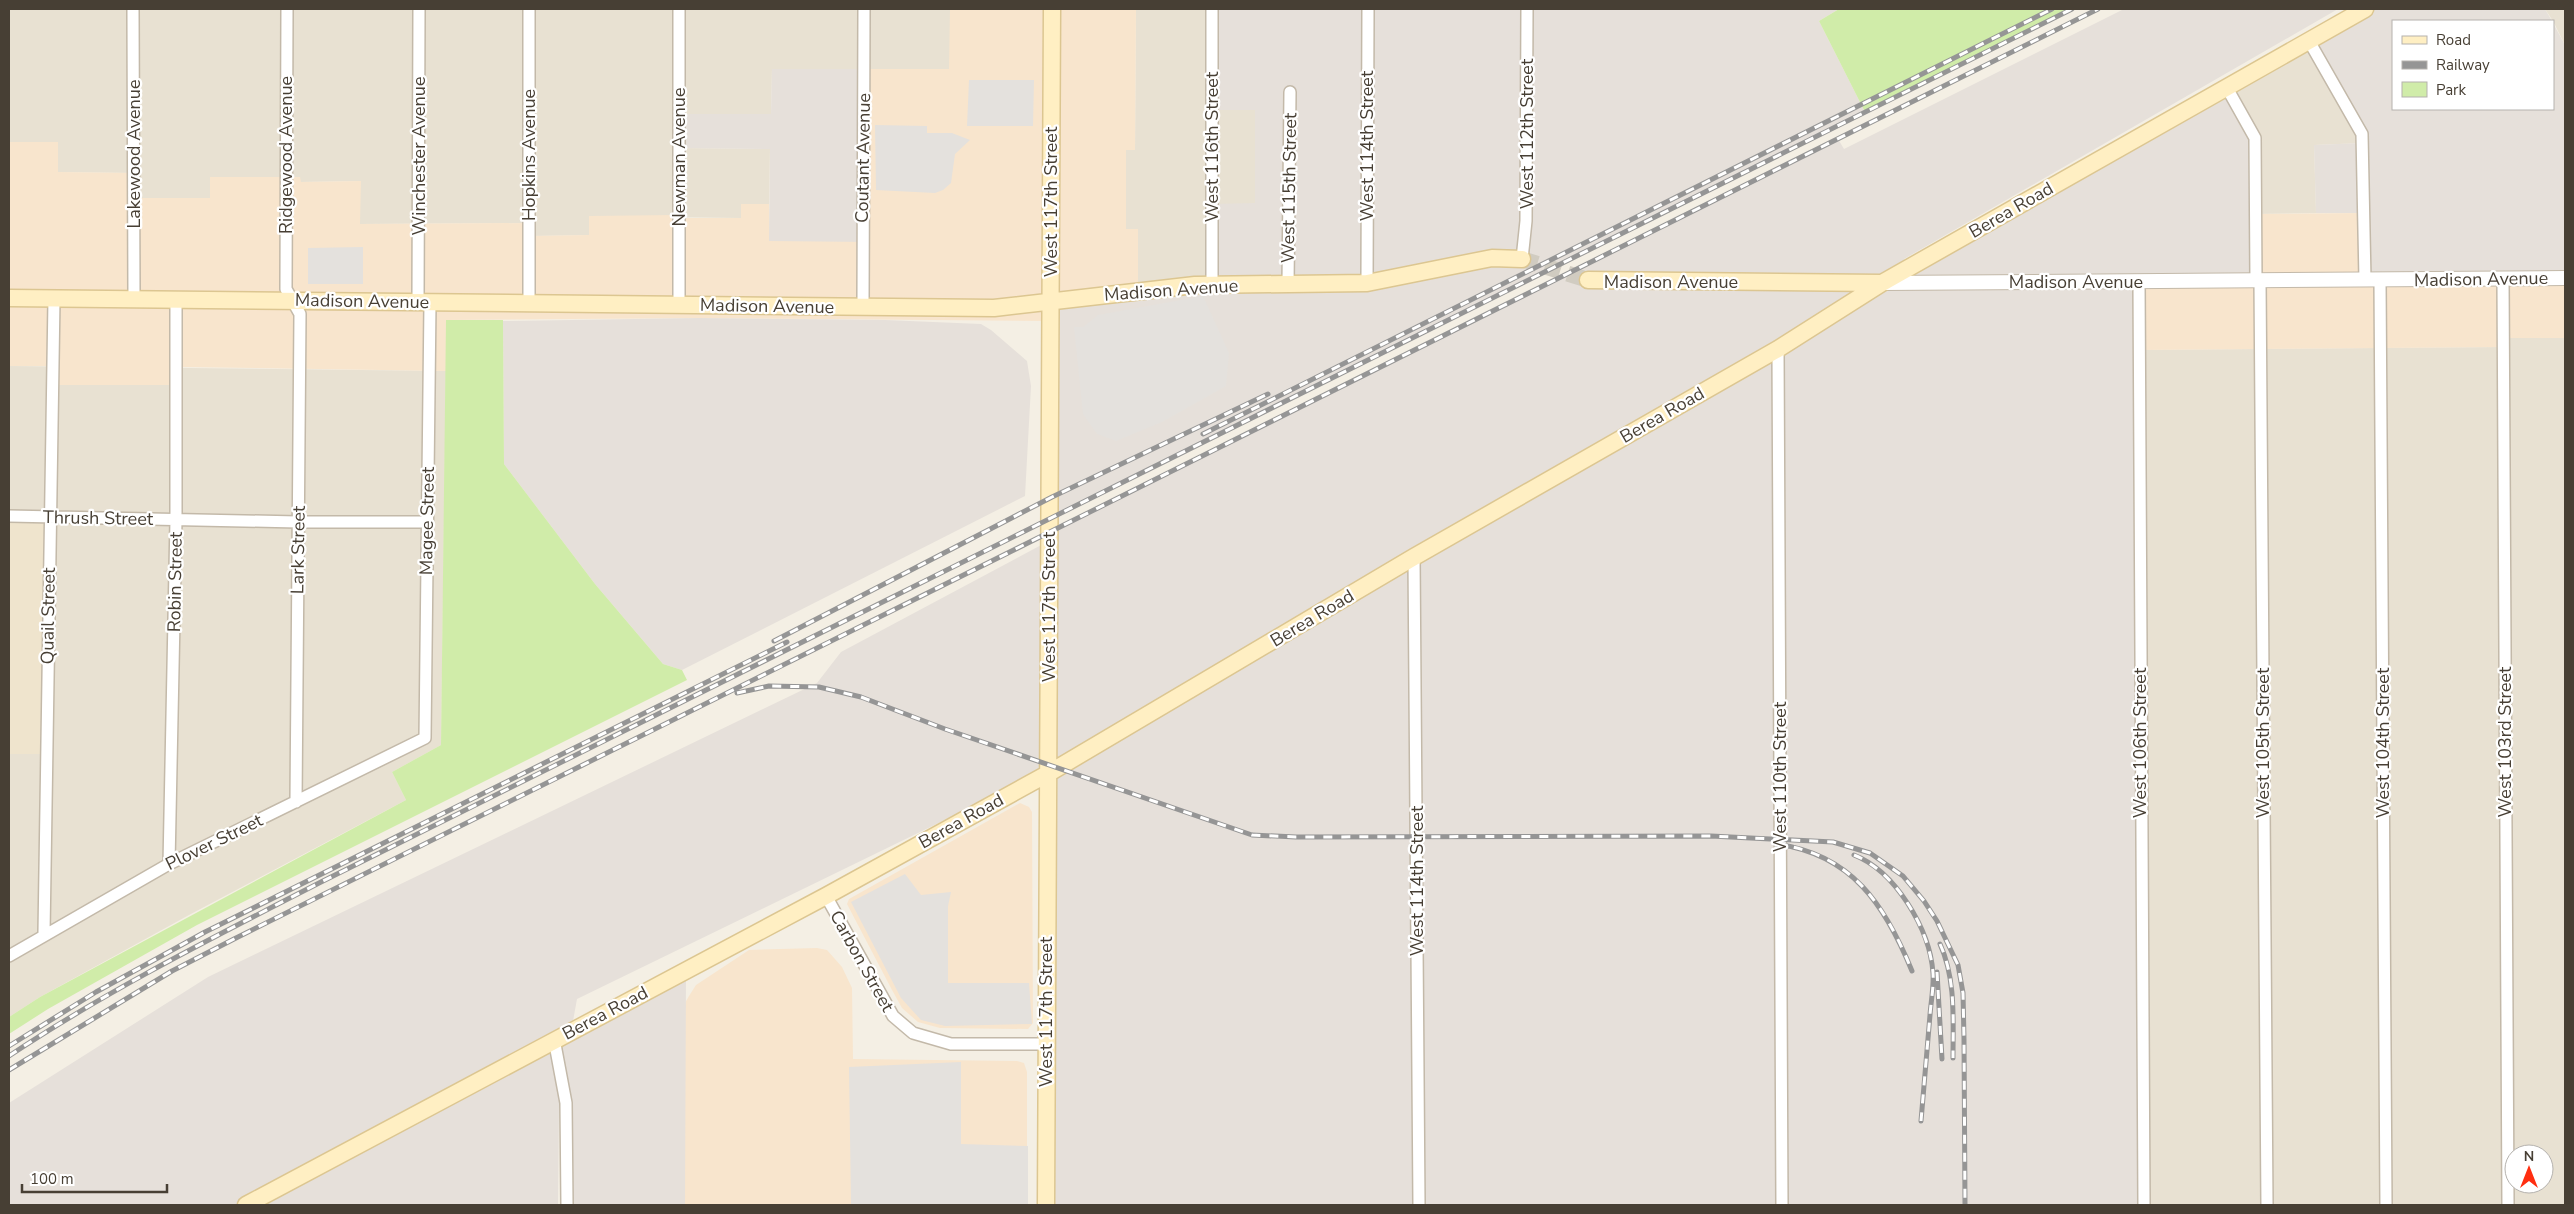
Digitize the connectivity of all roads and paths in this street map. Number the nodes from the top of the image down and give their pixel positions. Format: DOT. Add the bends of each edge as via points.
graph roads {
  1 [pos="134,9"];
  2 [pos="287,9"];
  3 [pos="419,9"];
  4 [pos="529,9"];
  5 [pos="679,9"];
  6 [pos="864,9"];
  7 [pos="1052,9"];
  8 [pos="1212,9"];
  9 [pos="1368,9"];
  10 [pos="1527,9"];
  11 [pos="2365,9"];
  12 [pos="2309,41"];
  13 [pos="2227,88"];
  14 [pos="1290,92"];
  15 [pos="1522,259"];
  16 [pos="2565,278"];
  17 [pos="2503,279"];
  18 [pos="1588,280"];
  19 [pos="2258,280"];
  20 [pos="2365,280"];
  21 [pos="2380,280"];
  22 [pos="2139,282"];
  23 [pos="1367,283"];
  24 [pos="1882,283"];
  25 [pos="1288,284"];
  26 [pos="1212,285"];
  27 [pos="9,298"];
  28 [pos="54,299"];
  29 [pos="134,299"];
  30 [pos="176,300"];
  31 [pos="292,300"];
  32 [pos="1050,301"];
  33 [pos="529,302"];
  34 [pos="424,303"];
  35 [pos="679,304"];
  36 [pos="863,307"];
  37 [pos="1778,349"];
  38 [pos="9,516"];
  39 [pos="49,517"];
  40 [pos="176,520"];
  41 [pos="298,522"];
  42 [pos="427,522"];
  43 [pos="1414,558"];
  44 [pos="425,738"];
  45 [pos="1049,773"];
  46 [pos="296,802"];
  47 [pos="169,864"];
  48 [pos="826,896"];
  49 [pos="44,934"];
  50 [pos="9,956"];
  51 [pos="554,1040"];
  52 [pos="1046,1044"];
  53 [pos="246,1205"];
  54 [pos="567,1205"];
  55 [pos="1046,1205"];
  56 [pos="1419,1205"];
  57 [pos="1782,1205"];
  58 [pos="2144,1205"];
  59 [pos="2267,1205"];
  60 [pos="2386,1205"];
  61 [pos="2508,1205"];
  1 -- 29 [label="street, Lakewood Avenue"];
  2 -- 31 [label="street, Ridgewood Avenue" via="286,288"];
  3 -- 34 [label="street, Winchester Avenue"];
  4 -- 33 [label="street, Hopkins Avenue"];
  5 -- 35 [label="street, Newman Avenue"];
  6 -- 36 [label="street, Coutant Avenue"];
  7 -- 32 [label="main road, West 117th Street"];
  8 -- 26 [label="street, West 116th Street"];
  9 -- 23 [label="street, West 114th Street"];
  10 -- 15 [label="street, West 112th Street" via="1526,221"];
  11 -- 12 [label="main road, Berea Road"];
  12 -- 13 [label="main road, Berea Road"];
  12 -- 20 [label="street" via="2362,134"];
  13 -- 19 [label="street, West 105th Street" via="2255,138"];
  13 -- 24 [label="main road, Berea Road"];
  14 -- 25 [label="street, West 115th Street"];
  15 -- 23 [label="main road, Madison Avenue" via="1492,258"];
  16 -- 17 [label="street, Madison Avenue"];
  17 -- 21 [label="street, Madison Avenue"];
  17 -- 61 [label="street, West 103rd Street"];
  18 -- 24 [label="main road, Madison Avenue"];
  19 -- 20 [label="street, Madison Avenue"];
  19 -- 22 [label="street, Madison Avenue"];
  19 -- 59 [label="street, West 105th Street"];
  20 -- 21 [label="street, Madison Avenue"];
  21 -- 60 [label="street, West 104th Street"];
  22 -- 24 [label="street, Madison Avenue"];
  22 -- 58 [label="street, West 106th Street"];
  23 -- 25 [label="main road, Madison Avenue"];
  24 -- 37 [label="main road, Berea Road"];
  25 -- 26 [label="main road, Madison Avenue"];
  26 -- 32 [label="main road, Madison Avenue"];
  27 -- 28 [label="main road, Madison Avenue"];
  28 -- 29 [label="main road, Madison Avenue"];
  28 -- 39 [label="street, Quail Street"];
  29 -- 30 [label="main road, Madison Avenue"];
  30 -- 31 [label="main road, Madison Avenue"];
  30 -- 40 [label="street, Robin Street"];
  31 -- 34 [label="main road, Madison Avenue"];
  31 -- 41 [label="street, Lark Street" via="300,314"];
  32 -- 36 [label="main road, Madison Avenue" via="994,308"];
  32 -- 45 [label="main road, West 117th Street"];
  33 -- 34 [label="main road, Madison Avenue"];
  33 -- 35 [label="main road, Madison Avenue"];
  34 -- 42 [label="street, Magee Street"];
  35 -- 36 [label="main road, Madison Avenue"];
  37 -- 43 [label="main road, Berea Road"];
  37 -- 57 [label="street, West 110th Street"];
  38 -- 39 [label="street, Thrush Street"];
  39 -- 40 [label="street, Thrush Street"];
  39 -- 49 [label="street, Quail Street"];
  40 -- 41 [label="street, Thrush Street"];
  40 -- 47 [label="street, Robin Street"];
  41 -- 42 [label="street, Thrush Street"];
  41 -- 46 [label="street, Lark Street"];
  42 -- 44 [label="street, Magee Street"];
  43 -- 45 [label="main road, Berea Road"];
  43 -- 56 [label="street, West 114th Street"];
  44 -- 46 [label="street, Plover Street"];
  45 -- 48 [label="main road, Berea Road"];
  45 -- 52 [label="main road, West 117th Street"];
  46 -- 47 [label="street, Plover Street"];
  47 -- 49 [label="street, Plover Street"];
  48 -- 51 [label="main road, Berea Road"];
  48 -- 52 [label="street, Carbon Street" via="893,1016 913,1033 951,1044"];
  49 -- 50 [label="street, Plover Street"];
  51 -- 53 [label="main road, Berea Road"];
  51 -- 54 [label="street" via="566,1103"];
  52 -- 55 [label="main road, West 117th Street"];
}
